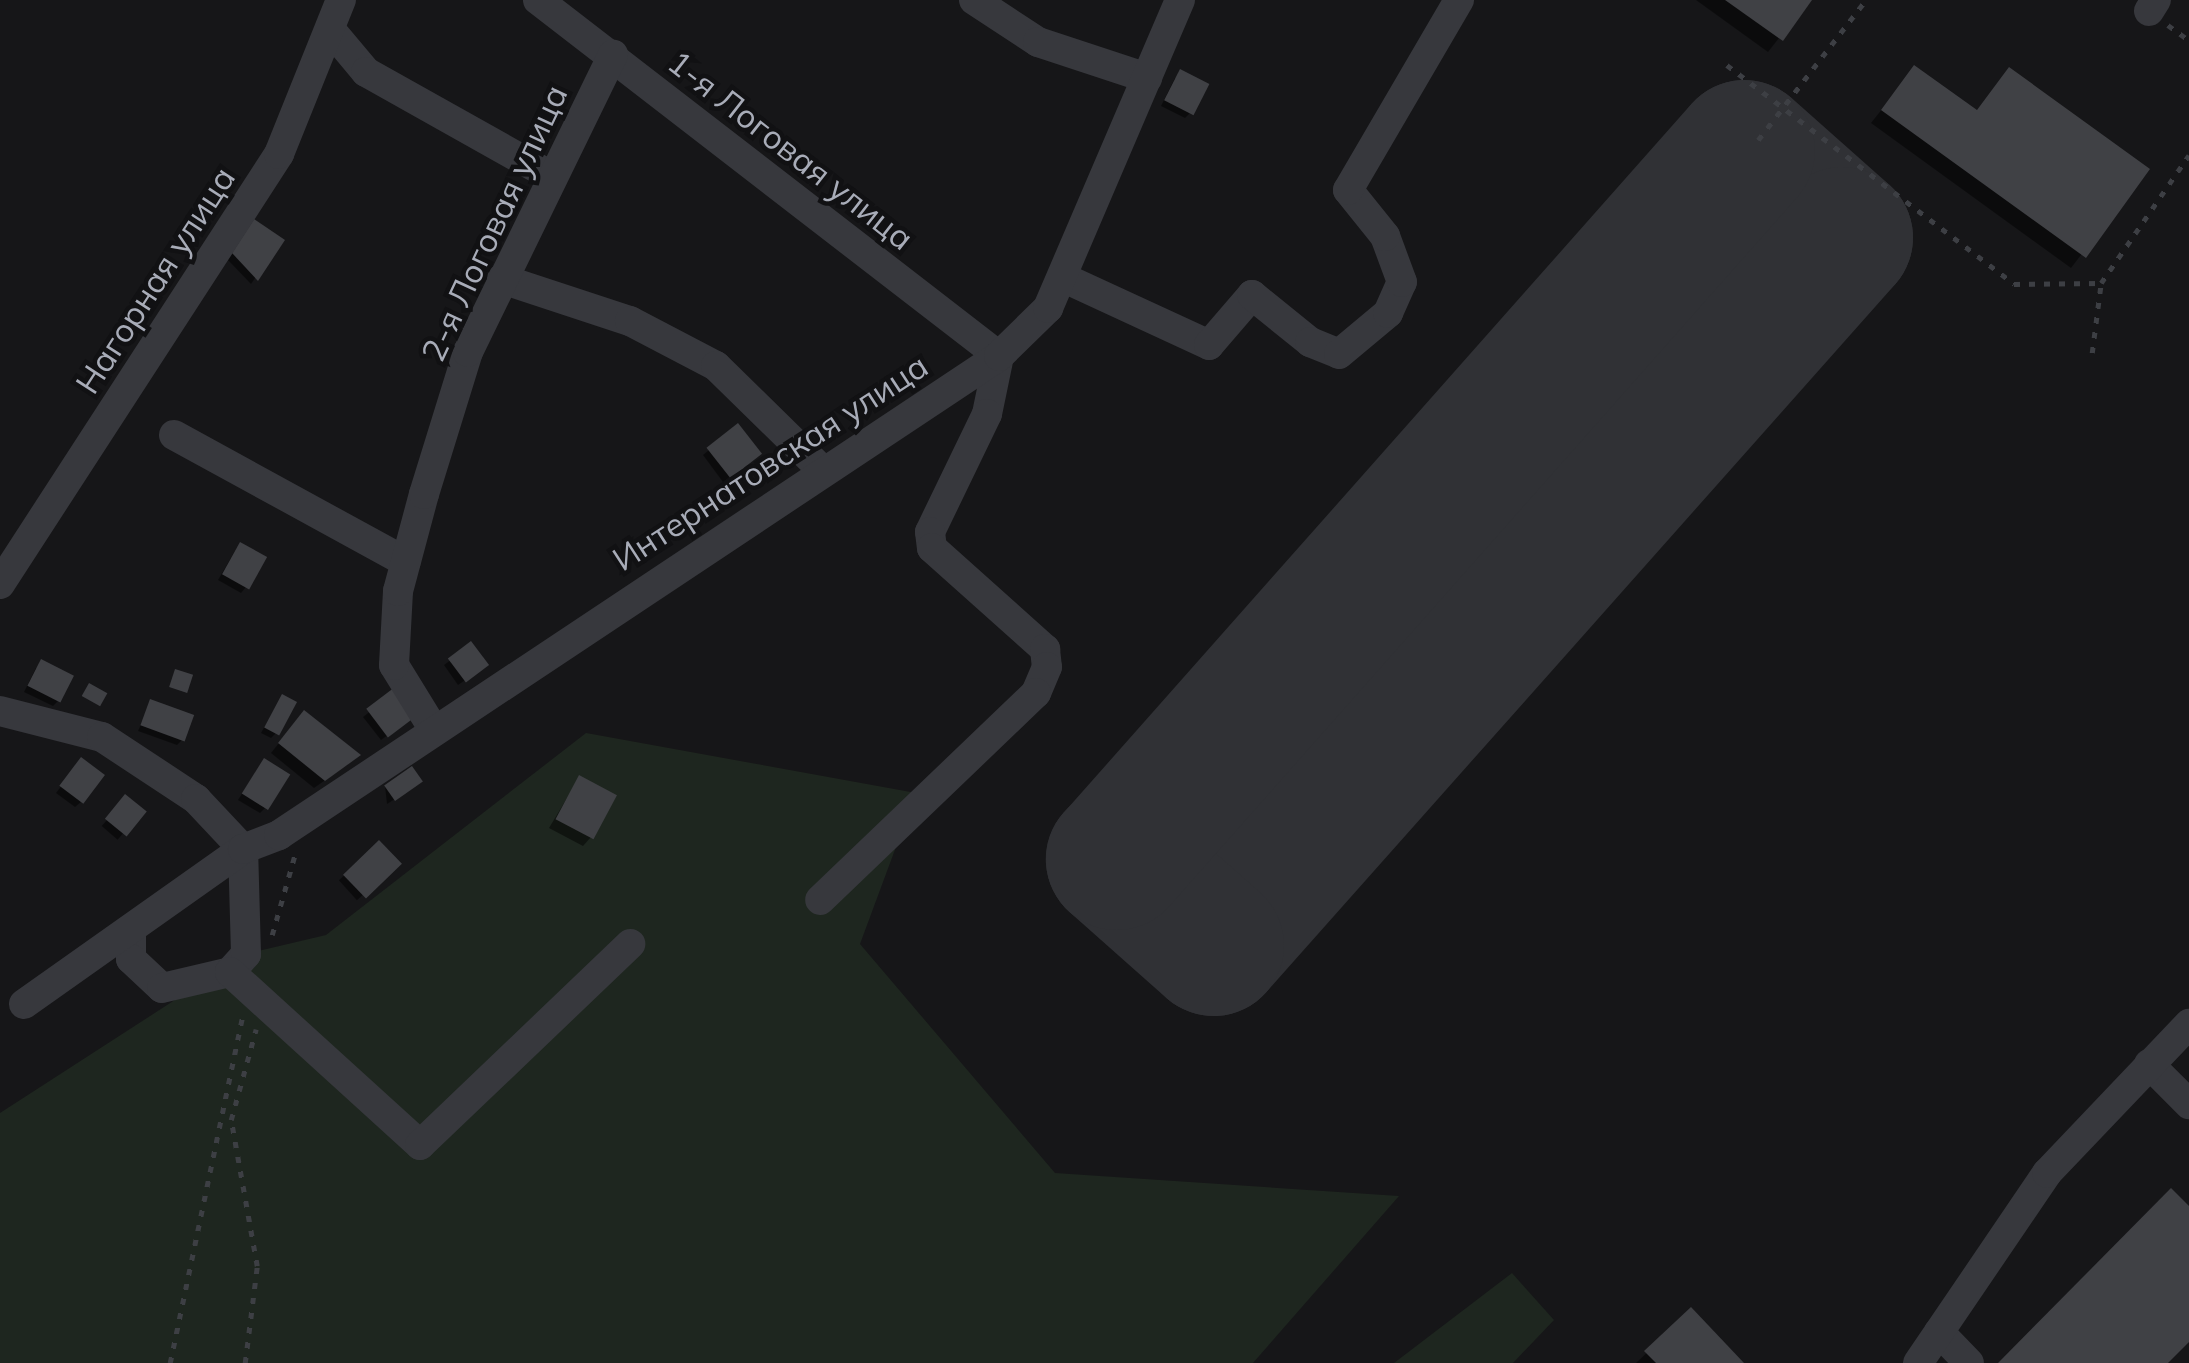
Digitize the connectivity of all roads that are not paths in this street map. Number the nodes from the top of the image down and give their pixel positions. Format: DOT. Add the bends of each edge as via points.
graph roads {
  1 [pos="538,0"];
  2 [pos="974,0"];
  3 [pos="1180,0"];
  4 [pos="1459,0"];
  5 [pos="335,15"];
  6 [pos="613,55"];
  7 [pos="1147,78"];
  8 [pos="551,176"];
  9 [pos="1062,277"];
  10 [pos="502,279"];
  11 [pos="999,356"];
  12 [pos="174,435"];
  13 [pos="821,469"];
  14 [pos="406,562"];
  15 [pos="0,584"];
  16 [pos="0,711"];
  17 [pos="434,730"];
  18 [pos="243,850"];
  19 [pos="820,900"];
  20 [pos="131,933"];
  21 [pos="630,944"];
  22 [pos="245,986"];
  23 [pos="24,1004"];
  24 [pos="2189,1024"];
  25 [pos="2149,1064"];
  26 [pos="2189,1104"];
  27 [pos="1939,1332"];
  28 [pos="1918,1363"];
  29 [pos="1969,1363"];
  1 -- 6 [label="street, 1-я Логовая улица"];
  2 -- 7 [label="street" via="1038,42"];
  3 -- 7 [label="street, Интернатовская улица"];
  4 -- 9 [label="street" via="1348,190 1385,236 1402,282 1388,313 1339,354 1310,342 1252,295 1209,345"];
  5 -- 8 [label="street" via="366,72"];
  5 -- 15 [label="street, Нагорная улица" via="279,154"];
  6 -- 8 [label="street, 2-я Логовая улица"];
  6 -- 11 [label="street, 1-я Логовая улица" via="776,190"];
  7 -- 9 [label="street, Интернатовская улица"];
  8 -- 10 [label="street, 2-я Логовая улица"];
  9 -- 11 [label="street, Интернатовская улица" via="1048,308"];
  10 -- 13 [label="street" via="630,321 716,366"];
  10 -- 14 [label="street, 2-я Логовая улица" via="468,352"];
  11 -- 13 [label="street, Интернатовская улица"];
  11 -- 19 [label="street" via="987,414 930,532 932,548 1045,649 1047,667 1036,693"];
  12 -- 14 [label="street"];
  13 -- 17 [label="street, Интернатовская улица"];
  14 -- 17 [label="street, 2-я Логовая улица" via="394,665"];
  16 -- 18 [label="street" via="102,737 196,799"];
  17 -- 18 [label="street, Интернатовская улица"];
  18 -- 20 [label="street, Интернатовская улица"];
  18 -- 22 [label="street"];
  20 -- 22 [label="street" via="131,959 162,988"];
  20 -- 23 [label="street, Интернатовская улица"];
  21 -- 22 [label="street" via="420,1145"];
  24 -- 25 [label="street"];
  25 -- 26 [label="street"];
  25 -- 27 [label="street" via="2047,1172"];
  27 -- 28 [label="street"];
  27 -- 29 [label="street"];
}
